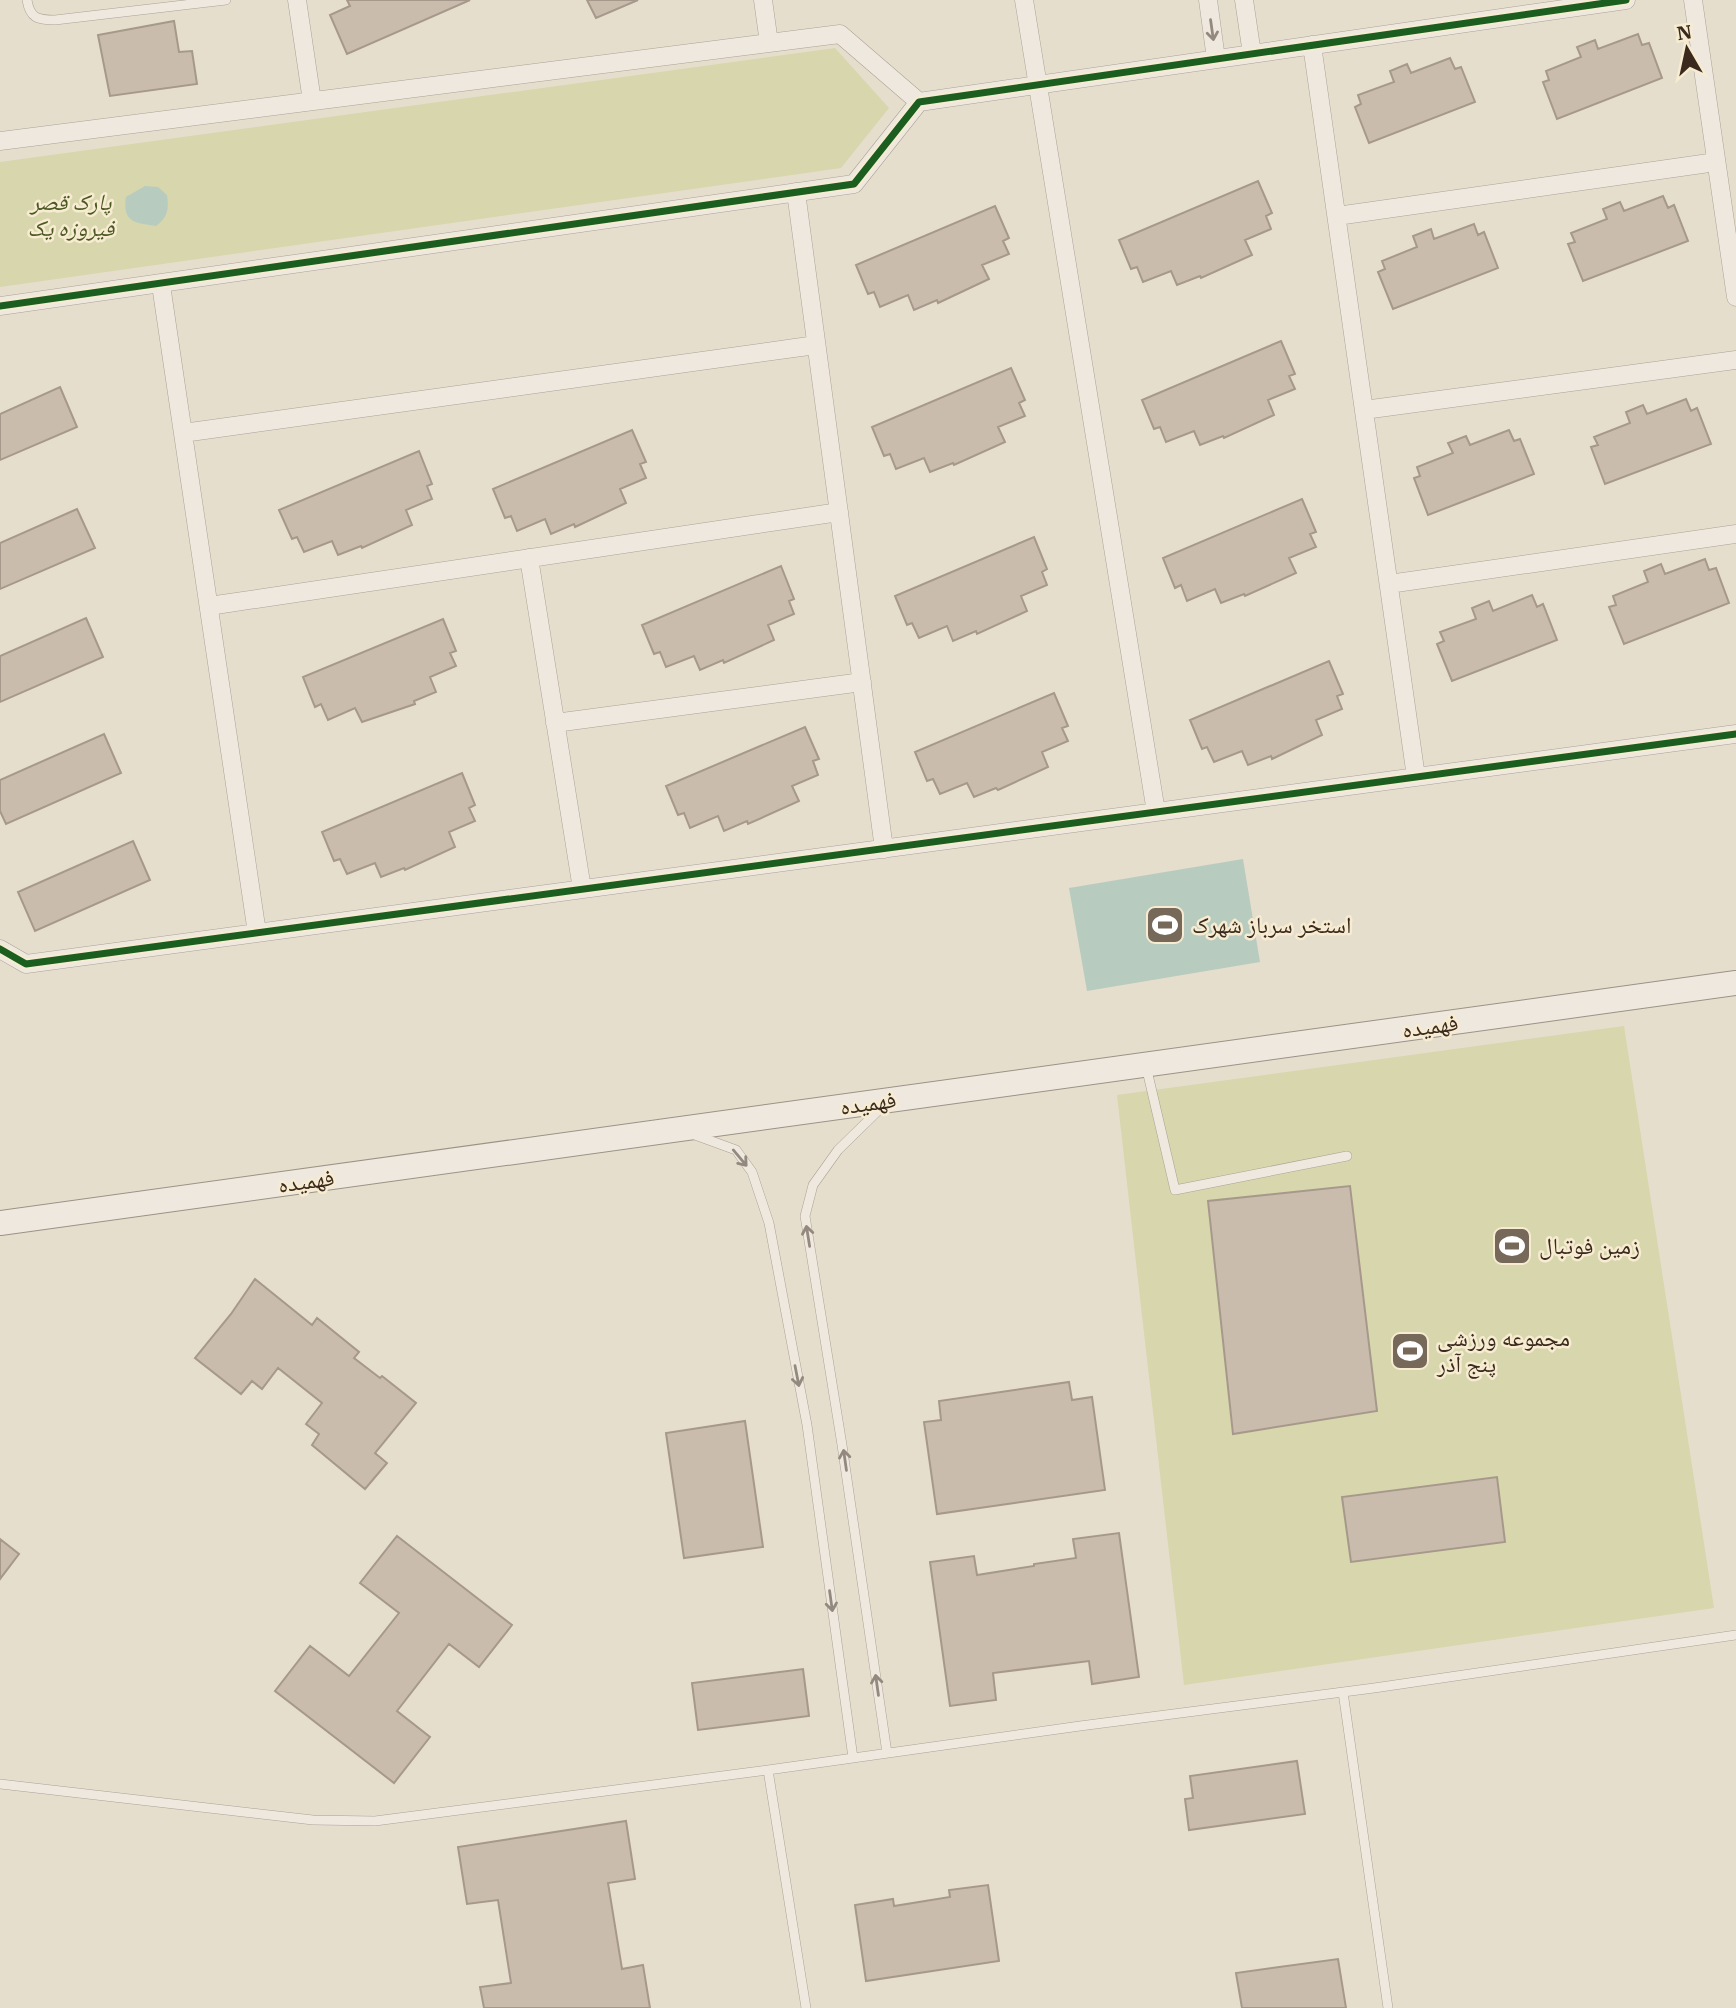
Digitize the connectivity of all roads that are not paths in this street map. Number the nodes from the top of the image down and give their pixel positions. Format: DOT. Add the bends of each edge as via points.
graph roads {
  1 [pos="27,0"];
  2 [pos="226,0"];
  3 [pos="298,0"];
  4 [pos="763,0"];
  5 [pos="1024,0"];
  6 [pos="1208,0"];
  7 [pos="1244,0"];
  8 [pos="1626,0"];
  9 [pos="1693,0"];
  10 [pos="769,43"];
  11 [pos="1312,45"];
  12 [pos="1252,54"];
  13 [pos="1216,59"];
  14 [pos="1037,85"];
  15 [pos="312,101"];
  16 [pos="919,102"];
  17 [pos="0,141"];
  18 [pos="1716,162"];
  19 [pos="796,192"];
  20 [pos="1337,216"];
  21 [pos="161,285"];
  22 [pos="1736,297"];
  23 [pos="0,306"];
  24 [pos="816,345"];
  25 [pos="1736,360"];
  26 [pos="1364,410"];
  27 [pos="183,433"];
  28 [pos="839,512"];
  29 [pos="1736,534"];
  30 [pos="529,558"];
  31 [pos="1389,584"];
  32 [pos="209,606"];
  33 [pos="862,682"];
  34 [pos="555,723"];
  35 [pos="1736,734"];
  36 [pos="1416,777"];
  37 [pos="1156,812"];
  38 [pos="884,849"];
  39 [pos="582,889"];
  40 [pos="257,933"];
  41 [pos="0,949"];
  42 [pos="1736,983"];
  43 [pos="1146,1065"];
  44 [pos="889,1100"];
  45 [pos="680,1129"];
  46 [pos="1347,1156"];
  47 [pos="0,1223"];
  48 [pos="1736,1635"];
  49 [pos="1343,1692"];
  50 [pos="887,1753"];
  51 [pos="853,1758"];
  52 [pos="768,1770"];
  53 [pos="0,1784"];
  54 [pos="806,2008"];
  55 [pos="1388,2008"];
  1 -- 2 [label="lane" via="29,12 42,20"];
  3 -- 15 [label="street"];
  4 -- 10 [label="street"];
  5 -- 14 [label="street"];
  6 -- 13 [label="street, one-way"];
  7 -- 12 [label="street"];
  8 -- 11 [label="street"];
  9 -- 18 [label="street"];
  10 -- 15 [label="street"];
  10 -- 16 [label="street" via="840,34"];
  11 -- 12 [label="street"];
  11 -- 20 [label="street"];
  12 -- 13 [label="street"];
  13 -- 14 [label="street"];
  14 -- 16 [label="street"];
  14 -- 37 [label="street"];
  15 -- 17 [label="street"];
  16 -- 19 [label="street" via="854,184"];
  18 -- 20 [label="street"];
  18 -- 22 [label="street"];
  19 -- 21 [label="street"];
  19 -- 24 [label="street"];
  20 -- 26 [label="street"];
  21 -- 23 [label="street"];
  21 -- 27 [label="street"];
  24 -- 27 [label="street"];
  24 -- 28 [label="street"];
  25 -- 26 [label="street"];
  26 -- 31 [label="street"];
  27 -- 32 [label="street"];
  28 -- 30 [label="street"];
  28 -- 33 [label="street"];
  29 -- 31 [label="street"];
  30 -- 32 [label="street"];
  30 -- 34 [label="street"];
  31 -- 36 [label="street"];
  32 -- 40 [label="street"];
  33 -- 34 [label="street"];
  33 -- 38 [label="street"];
  34 -- 39 [label="street"];
  35 -- 36 [label="street"];
  36 -- 37 [label="street"];
  37 -- 38 [label="street"];
  38 -- 39 [label="street"];
  39 -- 40 [label="street"];
  40 -- 41 [label="street" via="26,964"];
  42 -- 43 [label="main road, فهمیده"];
  43 -- 44 [label="main road, فهمیده"];
  43 -- 46 [label="lane" via="1175,1190"];
  44 -- 45 [label="main road, فهمیده"];
  50 -- 44 [label="lane, one-way" via="805,1216 813,1185 838,1150"];
  45 -- 47 [label="main road, فهمیده"];
  45 -- 51 [label="lane, one-way" via="736,1150 752,1172 769,1223 807,1425"];
  48 -- 49 [label="lane"];
  49 -- 50 [label="lane"];
  49 -- 55 [label="lane"];
  50 -- 51 [label="lane"];
  51 -- 52 [label="lane"];
  52 -- 53 [label="lane" via="374,1821 313,1820"];
  52 -- 54 [label="lane"];
}
